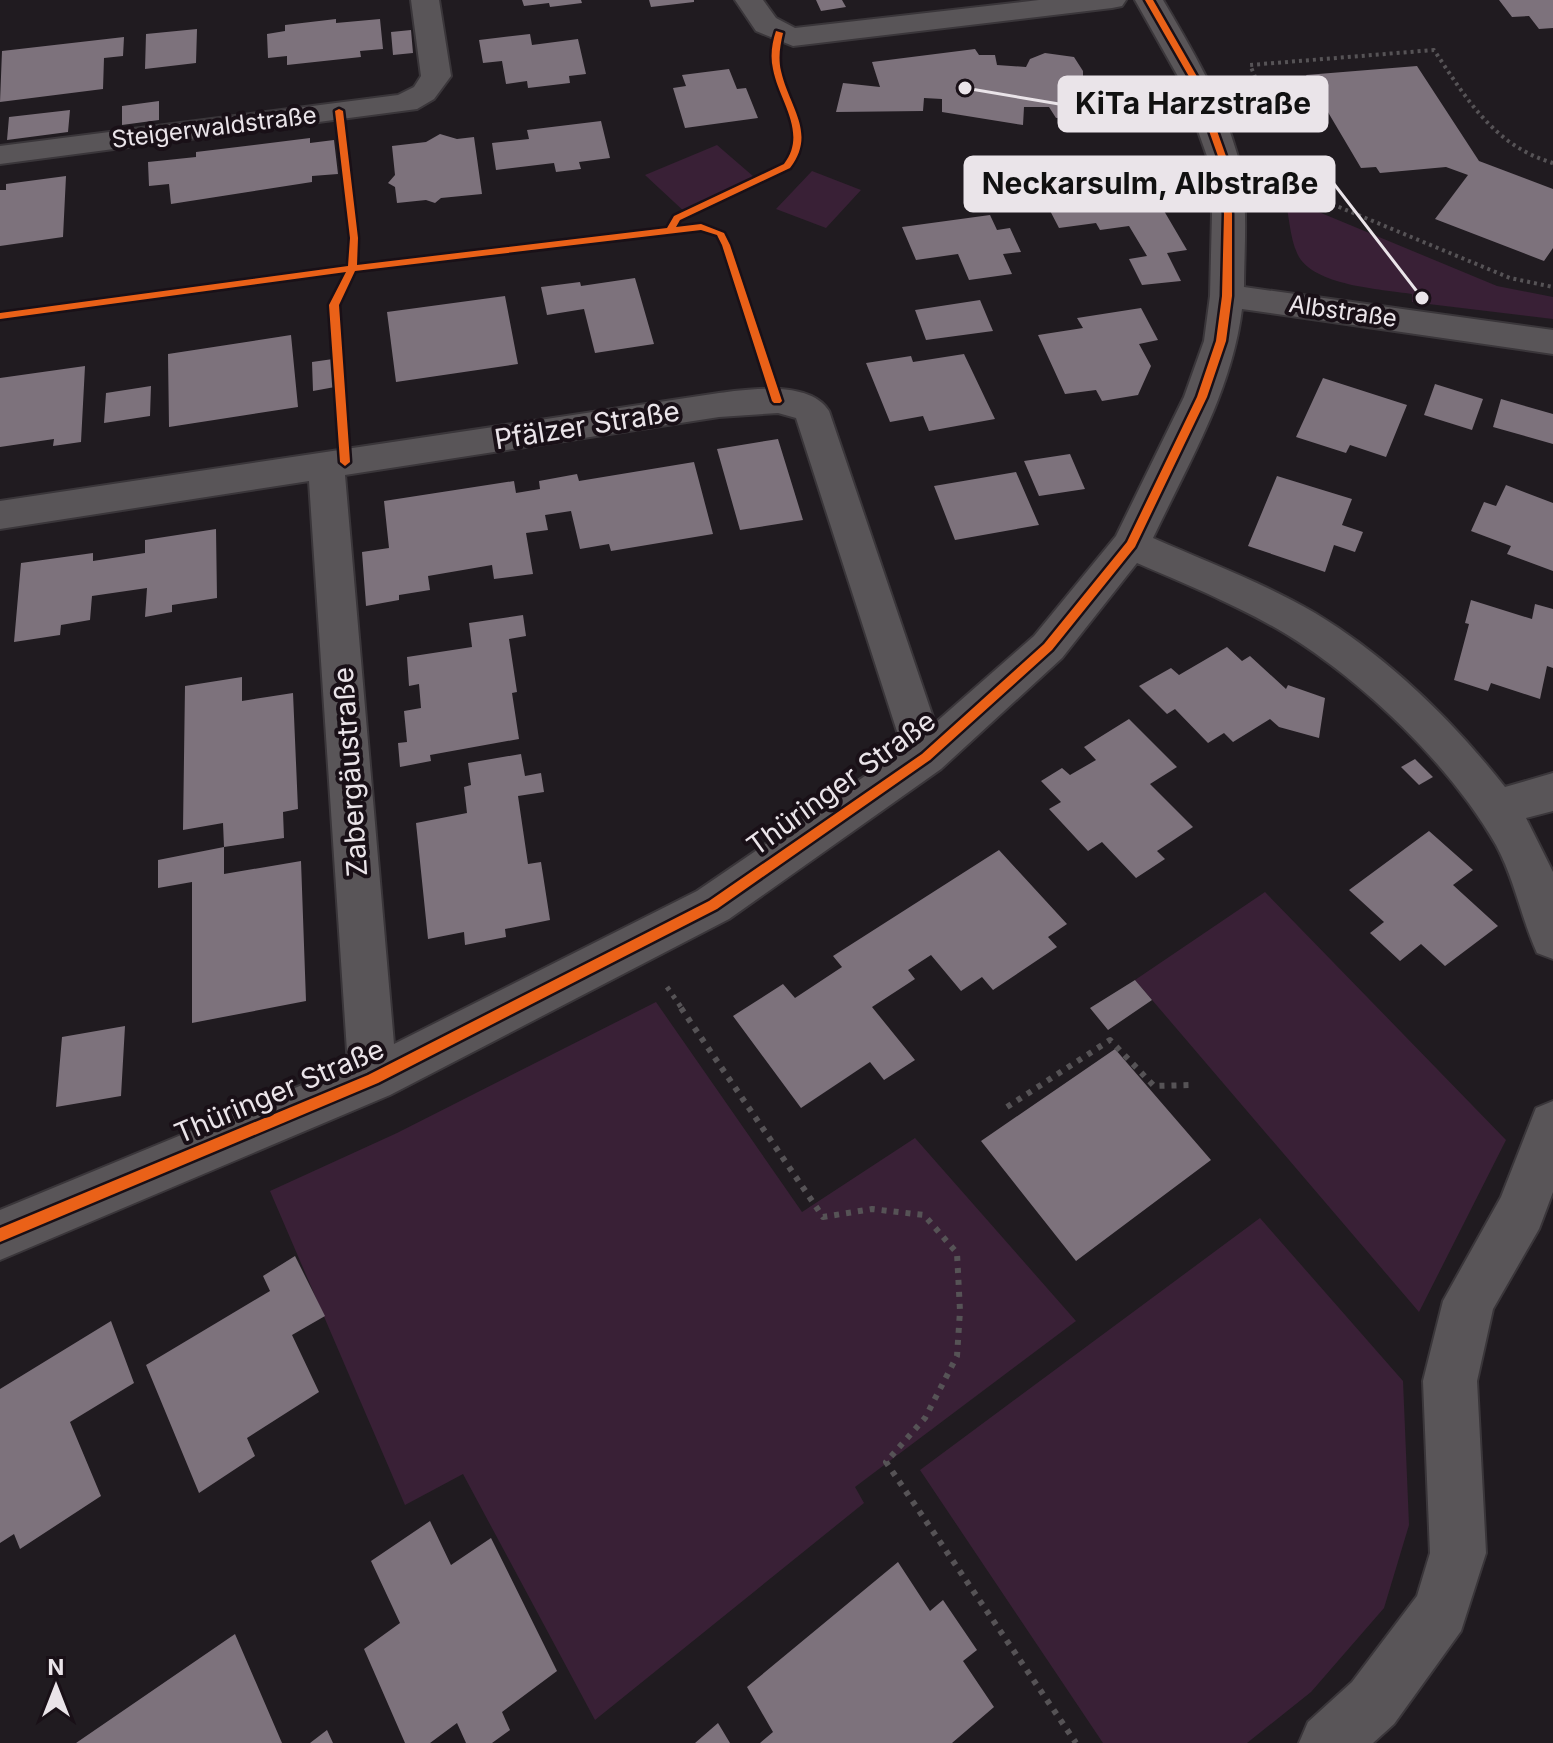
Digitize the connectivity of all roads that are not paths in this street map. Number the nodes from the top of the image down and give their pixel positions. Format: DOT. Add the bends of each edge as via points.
graph roads {
  1 [pos="425,0"];
  2 [pos="749,0"];
  3 [pos="1112,0"];
  4 [pos="1149,0"];
  5 [pos="0,155"];
  6 [pos="1227,296"];
  7 [pos="1553,342"];
  8 [pos="326,465"];
  9 [pos="0,515"];
  10 [pos="1131,544"];
  11 [pos="926,757"];
  12 [pos="1553,791"];
  13 [pos="1497,807"];
  14 [pos="1553,939"];
  15 [pos="373,1079"];
  16 [pos="1553,1124"];
  17 [pos="0,1235"];
  18 [pos="1329,1743"];
  1 -- 5 [label="street, Steigerwaldstraße" via="436,76 424,93 406,103"];
  2 -- 3 [label="street" via="763,25 793,37"];
  4 -- 6 [label="street, Thüringer Straße" via="1195,80 1223,159"];
  6 -- 7 [label="street, Albstraße"];
  6 -- 10 [label="street, Thüringer Straße" via="1221,341 1202,397"];
  8 -- 9 [label="street, Pfälzer Straße"];
  8 -- 11 [label="street, Pfälzer Straße" via="719,405 801,404 811,411"];
  8 -- 15 [label="street, Zabergäustraße"];
  10 -- 11 [label="street, Thüringer Straße" via="1048,647"];
  10 -- 13 [label="street" via="1286,615 1349,658 1442,743"];
  11 -- 15 [label="street, Thüringer Straße" via="713,905"];
  12 -- 13 [label="street"];
  13 -- 14 [label="street" via="1532,876"];
  15 -- 17 [label="street, Thüringer Straße"];
  16 -- 18 [label="street" via="1521,1211 1469,1301 1450,1381 1458,1553 1441,1611 1373,1703"];
}
